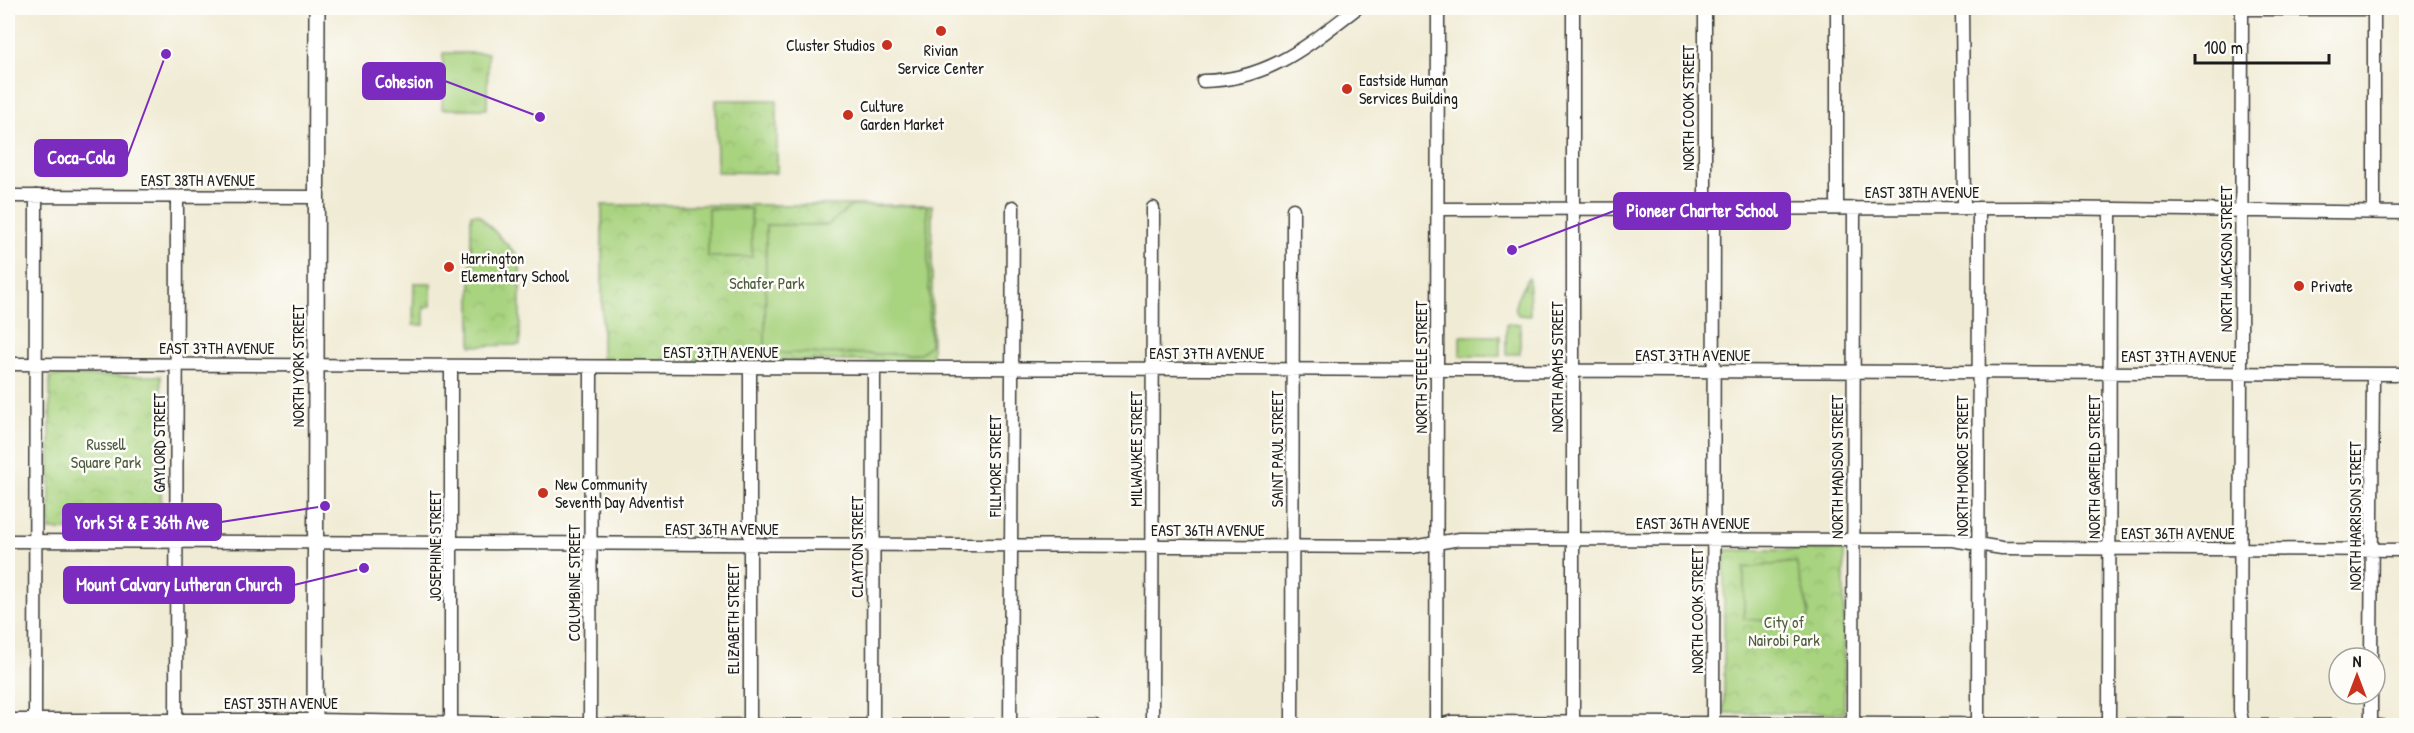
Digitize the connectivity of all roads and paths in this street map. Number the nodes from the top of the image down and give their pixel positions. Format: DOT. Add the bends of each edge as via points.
graph roads {
  1 [pos="317,8"];
  2 [pos="1357,8"];
  3 [pos="1438,8"];
  4 [pos="1573,8"];
  5 [pos="1705,8"];
  6 [pos="1837,8"];
  7 [pos="1962,8"];
  8 [pos="2242,8"];
  9 [pos="2374,8"];
  10 [pos="1203,81"];
  11 [pos="8,196"];
  12 [pos="36,196"];
  13 [pos="177,197"];
  14 [pos="316,197"];
  15 [pos="1013,207"];
  16 [pos="1153,208"];
  17 [pos="1709,208"];
  18 [pos="1837,208"];
  19 [pos="1854,208"];
  20 [pos="1964,208"];
  21 [pos="1979,208"];
  22 [pos="1293,209"];
  23 [pos="1438,209"];
  24 [pos="1573,209"];
  25 [pos="2110,209"];
  26 [pos="2242,210"];
  27 [pos="2374,212"];
  28 [pos="2406,213"];
  29 [pos="8,364"];
  30 [pos="36,364"];
  31 [pos="176,365"];
  32 [pos="316,365"];
  33 [pos="452,366"];
  34 [pos="591,368"];
  35 [pos="750,368"];
  36 [pos="874,369"];
  37 [pos="1011,369"];
  38 [pos="1153,369"];
  39 [pos="1293,370"];
  40 [pos="1438,370"];
  41 [pos="1574,370"];
  42 [pos="1714,371"];
  43 [pos="1854,372"];
  44 [pos="1979,373"];
  45 [pos="2111,373"];
  46 [pos="2242,373"];
  47 [pos="2373,374"];
  48 [pos="2406,374"];
  49 [pos="1714,539"];
  50 [pos="1853,539"];
  51 [pos="1574,540"];
  52 [pos="8,541"];
  53 [pos="35,541"];
  54 [pos="316,541"];
  55 [pos="176,542"];
  56 [pos="451,544"];
  57 [pos="1438,544"];
  58 [pos="1978,544"];
  59 [pos="591,545"];
  60 [pos="874,545"];
  61 [pos="750,546"];
  62 [pos="1011,546"];
  63 [pos="1153,547"];
  64 [pos="1293,547"];
  65 [pos="2110,549"];
  66 [pos="2241,549"];
  67 [pos="2371,550"];
  68 [pos="2406,550"];
  69 [pos="2371,646"];
  70 [pos="2371,706"];
  71 [pos="8,720"];
  72 [pos="35,723"];
  73 [pos="176,723"];
  74 [pos="315,723"];
  75 [pos="451,724"];
  76 [pos="1574,724"];
  77 [pos="1713,724"];
  78 [pos="1978,724"];
  79 [pos="590,725"];
  80 [pos="732,725"];
  81 [pos="750,725"];
  82 [pos="873,725"];
  83 [pos="1010,725"];
  84 [pos="1853,725"];
  85 [pos="1994,725"];
  86 [pos="2109,725"];
  87 [pos="2135,725"];
  88 [pos="2243,725"];
  89 [pos="2370,725"];
  90 [pos="1095,726"];
  91 [pos="1152,726"];
  92 [pos="1293,726"];
  93 [pos="1437,726"];
  94 [pos="2381,726"];
  1 -- 14 [label="main road, NORTH YORK STREET"];
  2 -- 10 [label="street" via="1281,62 1245,76"];
  3 -- 23 [label="street, NORTH STEELE STREET"];
  4 -- 24 [label="street, NORTH ADAMS STREET"];
  5 -- 17 [label="street, NORTH COOK STREET"];
  6 -- 18 [label="street"];
  7 -- 20 [label="street"];
  8 -- 9 [label="street"];
  8 -- 26 [label="street, NORTH JACKSON STREET"];
  9 -- 27 [label="street"];
  11 -- 12 [label="street, EAST 38TH AVENUE"];
  12 -- 13 [label="street, EAST 38TH AVENUE"];
  12 -- 30 [label="street"];
  13 -- 14 [label="street, EAST 38TH AVENUE"];
  13 -- 31 [label="street, GAYLORD STREET"];
  14 -- 32 [label="main road, NORTH YORK STREET"];
  15 -- 37 [label="street, FILLMORE STREET"];
  16 -- 38 [label="street, MILWAUKEE STREET"];
  17 -- 18 [label="street, EAST 38TH AVENUE"];
  17 -- 24 [label="street, EAST 38TH AVENUE"];
  17 -- 42 [label="street, NORTH COOK STREET"];
  18 -- 19 [label="street, EAST 38TH AVENUE"];
  19 -- 20 [label="street, EAST 38TH AVENUE"];
  19 -- 43 [label="street, NORTH MADISON STREET"];
  20 -- 21 [label="street, EAST 38TH AVENUE"];
  21 -- 25 [label="street, EAST 38TH AVENUE"];
  21 -- 44 [label="street, NORTH MONROE STREET"];
  22 -- 39 [label="street, SAINT PAUL STREET"];
  23 -- 24 [label="street, EAST 38TH AVENUE"];
  23 -- 40 [label="street, NORTH STEELE STREET"];
  24 -- 41 [label="street, NORTH ADAMS STREET"];
  25 -- 26 [label="street, EAST 38TH AVENUE"];
  25 -- 45 [label="street, NORTH GARFIELD STREET"];
  26 -- 27 [label="street, EAST 38TH AVENUE"];
  26 -- 46 [label="street, NORTH JACKSON STREET"];
  27 -- 28 [label="street, EAST 38TH AVENUE"];
  29 -- 30 [label="street, EAST 37TH AVENUE"];
  30 -- 31 [label="street, EAST 37TH AVENUE"];
  30 -- 53 [label="street"];
  31 -- 32 [label="street, EAST 37TH AVENUE"];
  31 -- 55 [label="street, GAYLORD STREET"];
  32 -- 33 [label="street, EAST 37TH AVENUE"];
  32 -- 54 [label="main road, NORTH YORK STREET"];
  33 -- 34 [label="street, EAST 37TH AVENUE"];
  33 -- 56 [label="street, JOSEPHINE STREET"];
  34 -- 35 [label="street, EAST 37TH AVENUE"];
  34 -- 59 [label="street, COLUMBINE STREET"];
  35 -- 36 [label="street, EAST 37TH AVENUE"];
  35 -- 61 [label="street, ELIZABETH STREET"];
  36 -- 37 [label="street, EAST 37TH AVENUE"];
  36 -- 60 [label="street, CLAYTON STREET"];
  37 -- 38 [label="street, EAST 37TH AVENUE"];
  37 -- 62 [label="street, FILLMORE STREET"];
  38 -- 39 [label="street, EAST 37TH AVENUE"];
  38 -- 63 [label="street, MILWAUKEE STREET"];
  39 -- 40 [label="street, EAST 37TH AVENUE"];
  39 -- 64 [label="street, SAINT PAUL STREET"];
  40 -- 41 [label="street, EAST 37TH AVENUE"];
  40 -- 57 [label="street, NORTH STEELE STREET"];
  41 -- 42 [label="street, EAST 37TH AVENUE"];
  41 -- 51 [label="street, NORTH ADAMS STREET"];
  42 -- 43 [label="street, EAST 37TH AVENUE"];
  42 -- 49 [label="street, NORTH COOK STREET"];
  43 -- 44 [label="street, EAST 37TH AVENUE"];
  43 -- 50 [label="street, NORTH MADISON STREET"];
  44 -- 45 [label="street, EAST 37TH AVENUE"];
  44 -- 58 [label="street, NORTH MONROE STREET"];
  45 -- 46 [label="street, EAST 37TH AVENUE"];
  45 -- 65 [label="street, NORTH GARFIELD STREET"];
  46 -- 47 [label="street, EAST 37TH AVENUE"];
  46 -- 66 [label="street, NORTH JACKSON STREET"];
  47 -- 48 [label="street, EAST 37TH AVENUE"];
  47 -- 67 [label="street, NORTH HARRISON STREET"];
  49 -- 50 [label="street, EAST 36TH AVENUE"];
  49 -- 51 [label="street, EAST 36TH AVENUE"];
  49 -- 77 [label="street, NORTH COOK STREET"];
  50 -- 58 [label="street, EAST 36TH AVENUE"];
  50 -- 84 [label="street, NORTH MADISON STREET"];
  51 -- 57 [label="street, EAST 36TH AVENUE" via="1460,539"];
  51 -- 76 [label="street, NORTH ADAMS STREET"];
  52 -- 53 [label="street, EAST 36TH AVENUE"];
  53 -- 55 [label="street, EAST 36TH AVENUE"];
  53 -- 72 [label="street"];
  54 -- 55 [label="street, EAST 36TH AVENUE"];
  54 -- 56 [label="street, EAST 36TH AVENUE"];
  54 -- 74 [label="main road, NORTH YORK STREET"];
  55 -- 73 [label="street, GAYLORD STREET"];
  56 -- 59 [label="street, EAST 36TH AVENUE"];
  56 -- 75 [label="street, JOSEPHINE STREET"];
  57 -- 64 [label="street, EAST 36TH AVENUE"];
  57 -- 93 [label="street, NORTH STEELE STREET"];
  58 -- 65 [label="street, EAST 36TH AVENUE" via="2002,548"];
  58 -- 78 [label="street, NORTH MONROE STREET"];
  59 -- 61 [label="street, EAST 36TH AVENUE"];
  59 -- 79 [label="street, COLUMBINE STREET"];
  60 -- 61 [label="street, EAST 36TH AVENUE"];
  60 -- 62 [label="street, EAST 36TH AVENUE"];
  60 -- 82 [label="street, CLAYTON STREET"];
  61 -- 81 [label="street, ELIZABETH STREET"];
  62 -- 63 [label="street, EAST 36TH AVENUE"];
  62 -- 83 [label="street, FILLMORE STREET"];
  63 -- 64 [label="street, EAST 36TH AVENUE"];
  63 -- 91 [label="street, MILWAUKEE STREET"];
  64 -- 92 [label="street, SAINT PAUL STREET"];
  65 -- 66 [label="street, EAST 36TH AVENUE"];
  65 -- 86 [label="street, NORTH GARFIELD STREET"];
  66 -- 67 [label="street, EAST 36TH AVENUE"];
  66 -- 88 [label="street, NORTH JACKSON STREET"];
  67 -- 68 [label="street, EAST 36TH AVENUE"];
  67 -- 69 [label="street, NORTH HARRISON STREET"];
  70 -- 89 [label="street"];
  71 -- 72 [label="street, EAST 35TH AVENUE"];
  72 -- 73 [label="street, EAST 35TH AVENUE"];
  73 -- 74 [label="street, EAST 35TH AVENUE"];
  74 -- 75 [label="street, EAST 35TH AVENUE"];
  75 -- 79 [label="street, EAST 35TH AVENUE"];
  76 -- 77 [label="street"];
  76 -- 93 [label="street" via="1451,722"];
  77 -- 84 [label="street"];
  78 -- 84 [label="street"];
  78 -- 85 [label="street"];
  79 -- 80 [label="street, EAST 35TH AVENUE"];
  80 -- 81 [label="street, EAST 35TH AVENUE"];
  81 -- 82 [label="street, EAST 35TH AVENUE"];
  82 -- 83 [label="street, EAST 35TH AVENUE"];
  83 -- 90 [label="street, EAST 35TH AVENUE"];
  85 -- 86 [label="street"];
  86 -- 87 [label="street"];
  87 -- 88 [label="street"];
  88 -- 89 [label="street"];
  89 -- 94 [label="street"];
}
